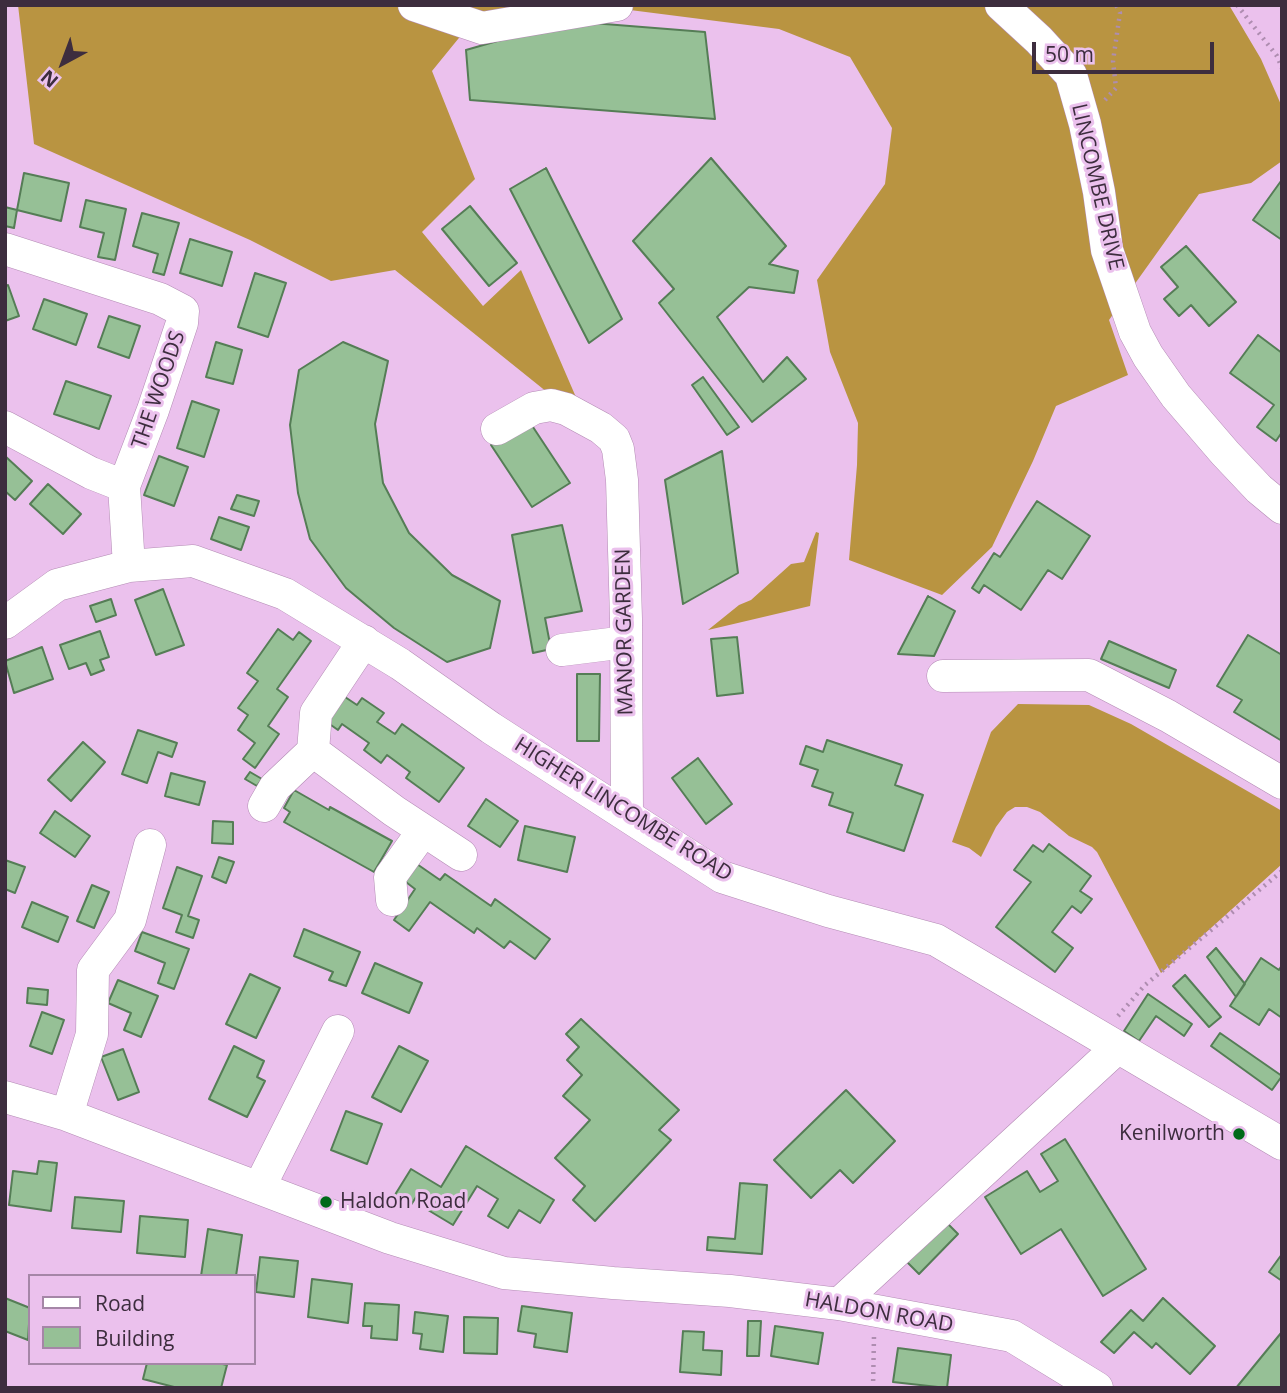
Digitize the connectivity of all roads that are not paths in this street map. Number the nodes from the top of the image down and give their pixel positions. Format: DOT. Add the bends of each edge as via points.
graph roads {
  1 [pos="414,5"];
  2 [pos="617,5"];
  3 [pos="1001,5"];
  4 [pos="5,249"];
  5 [pos="5,427"];
  6 [pos="497,429"];
  7 [pos="124,486"];
  8 [pos="1282,508"];
  9 [pos="129,566"];
  10 [pos="5,623"];
  11 [pos="364,641"];
  12 [pos="626,642"];
  13 [pos="562,650"];
  14 [pos="943,676"];
  15 [pos="313,751"];
  16 [pos="1282,783"];
  17 [pos="264,806"];
  18 [pos="627,814"];
  19 [pos="423,831"];
  20 [pos="150,845"];
  21 [pos="461,855"];
  22 [pos="392,900"];
  23 [pos="338,1031"];
  24 [pos="1108,1043"];
  25 [pos="5,1097"];
  26 [pos="67,1115"];
  27 [pos="1282,1144"];
  28 [pos="259,1188"];
  29 [pos="839,1304"];
  30 [pos="1097,1388"];
  1 -- 2 [label="street" via="482,28"];
  3 -- 8 [label="street, LINCOMBE DRIVE" via="1071,75 1099,192 1107,250 1148,356 1225,453"];
  4 -- 7 [label="street, THE WOODS" via="160,299 183,312"];
  5 -- 7 [label="street"];
  6 -- 12 [label="street, MANOR GARDEN" via="534,408 551,405 601,428 614,439 622,480"];
  7 -- 9 [label="street, THE WOODS"];
  9 -- 10 [label="street, HIGHER LINCOMBE ROAD" via="57,585"];
  9 -- 11 [label="street, HIGHER LINCOMBE ROAD" via="193,561 285,593"];
  11 -- 15 [label="street" via="316,713"];
  11 -- 18 [label="street, HIGHER LINCOMBE ROAD" via="491,729"];
  12 -- 13 [label="street"];
  12 -- 18 [label="street, MANOR GARDEN"];
  14 -- 16 [label="street" via="1088,675"];
  15 -- 17 [label="street" via="275,787"];
  15 -- 19 [label="street"];
  18 -- 24 [label="street, HIGHER LINCOMBE ROAD" via="722,877 936,940"];
  19 -- 21 [label="street"];
  19 -- 22 [label="street" via="390,877"];
  20 -- 26 [label="street" via="130,920 93,970 92,1034"];
  23 -- 28 [label="street"];
  24 -- 27 [label="street, HIGHER LINCOMBE ROAD"];
  24 -- 29 [label="street"];
  25 -- 26 [label="street, HALDON ROAD"];
  26 -- 28 [label="street, HALDON ROAD"];
  28 -- 29 [label="street, HALDON ROAD" via="390,1238 504,1273"];
  29 -- 30 [label="street, HALDON ROAD" via="1012,1336"];
}
